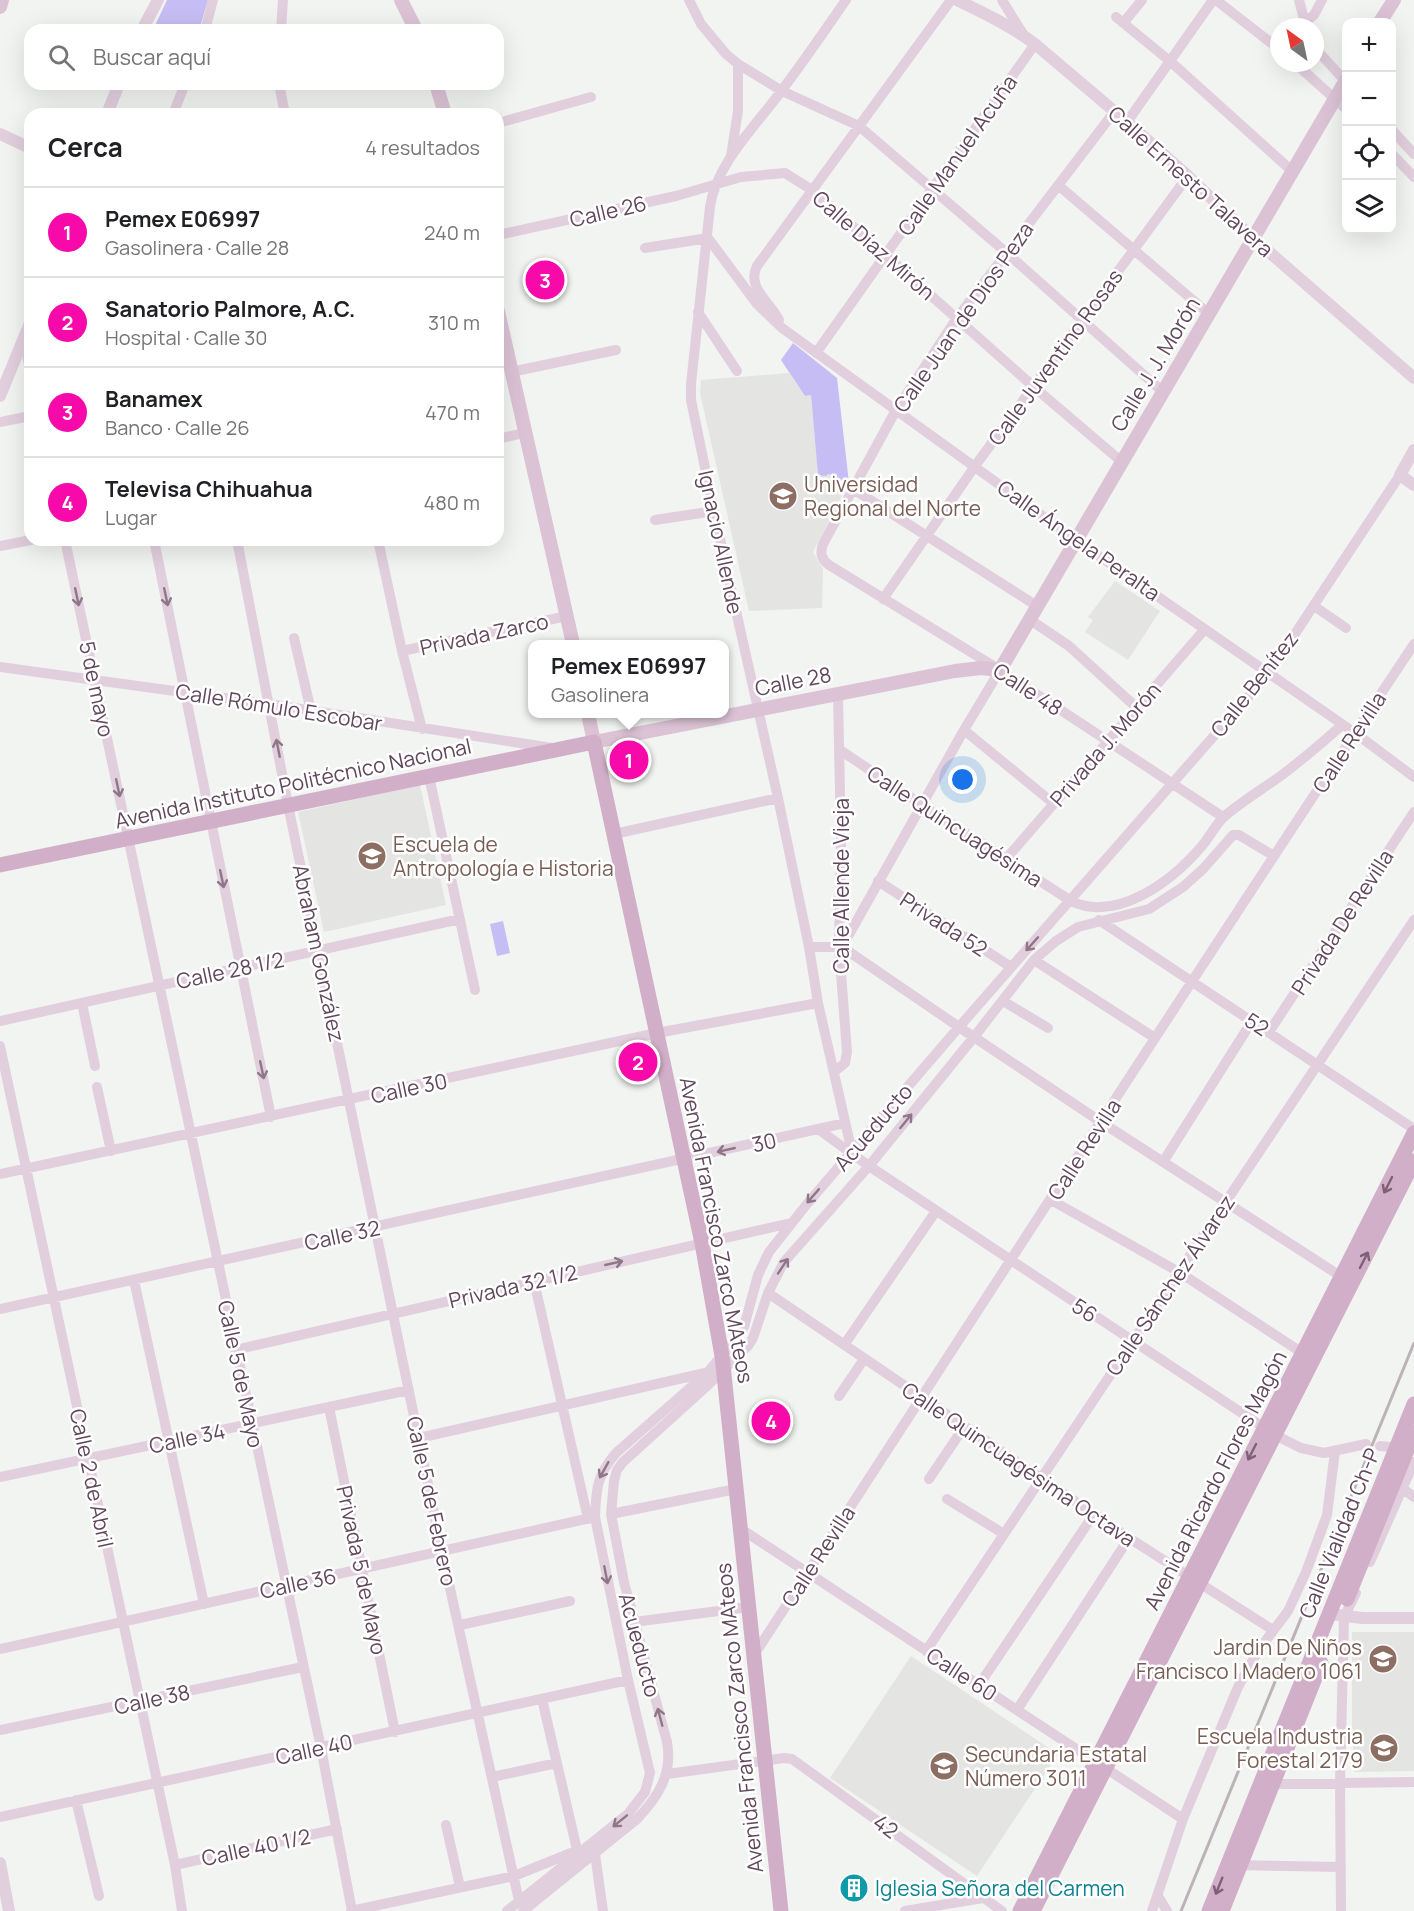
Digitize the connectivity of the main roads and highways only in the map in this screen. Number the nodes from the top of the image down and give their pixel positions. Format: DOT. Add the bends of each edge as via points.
graph roads {
  1 [pos="2,0"];
  2 [pos="401,0"];
  3 [pos="1394,0"];
  4 [pos="0,7"];
  5 [pos="1383,18"];
  6 [pos="413,24"];
  7 [pos="1342,88"];
  8 [pos="438,90"];
  9 [pos="443,108"];
  10 [pos="504,340"];
  11 [pos="572,640"];
  12 [pos="1000,670"];
  13 [pos="729,714"];
  14 [pos="589,718"];
  15 [pos="710,718"];
  16 [pos="594,742"];
  17 [pos="0,865"];
  18 [pos="1414,1131"];
  19 [pos="1414,1161"];
  20 [pos="1346,1280"];
  21 [pos="1414,1404"];
  22 [pos="1414,1433"];
  23 [pos="1338,1615"];
  24 [pos="1101,1765"];
  25 [pos="1234,1865"];
  26 [pos="781,1911"];
  27 [pos="1020,1911"];
  28 [pos="1033,1911"];
  29 [pos="1209,1911"];
  30 [pos="1222,1911"];
  1 -- 4 [label="main road"];
  2 -- 6 [label="main road"];
  3 -- 5 [label="main road"];
  7 -- 12 [label="main road, Calle J. J. Morón"];
  8 -- 9 [label="main road"];
  10 -- 11 [label="main road"];
  12 -- 13 [label="main road, Calle 28" via="969,669"];
  14 -- 16 [label="main road"];
  15 -- 16 [label="main road, Calle 28"];
  16 -- 17 [label="main road, Avenida Instituto Politécnico Nacional"];
  16 -- 26 [label="main road, Avenida Francisco Zarco MAteos" via="702,1243 723,1363"];
  18 -- 20 [label="main road, Avenida Ricardo Flores Magón, one-way"];
  20 -- 19 [label="main road, Avenida Ricardo Flores Magón, one-way"];
  20 -- 24 [label="main road, Avenida Ricardo Flores Magón"];
  21 -- 23 [label="main road, Calle Vialidad Ch-P"];
  22 -- 23 [label="main road, Calle Vialidad Ch-P"];
  23 -- 25 [label="main road, Calle Vialidad Ch-P"];
  24 -- 27 [label="main road, Avenida Ricardo Flores Magón"];
  24 -- 28 [label="main road, Avenida Ricardo Flores Magón"];
  25 -- 29 [label="main road, Calle Vialidad Ch-P, one-way"];
  25 -- 30 [label="main road, Calle Vialidad Ch-P"];
}
